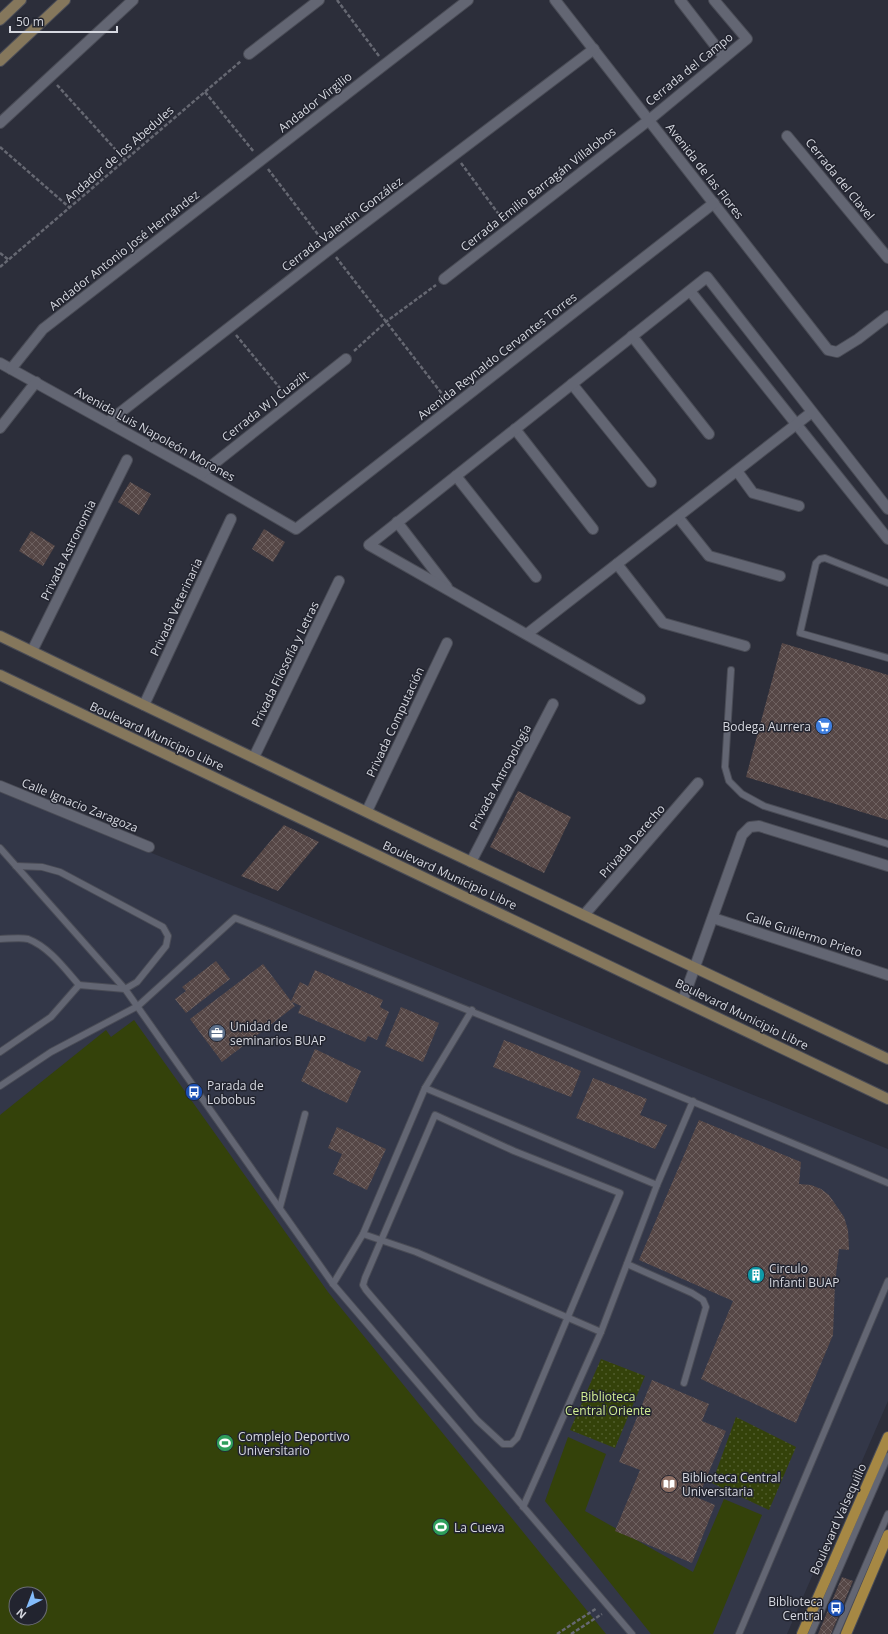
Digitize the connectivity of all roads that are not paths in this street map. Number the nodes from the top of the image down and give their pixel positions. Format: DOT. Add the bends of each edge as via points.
graph roads {
  1 [pos="21,0"];
  2 [pos="65,0"];
  3 [pos="134,0"];
  4 [pos="319,0"];
  5 [pos="468,0"];
  6 [pos="555,0"];
  7 [pos="680,0"];
  8 [pos="714,0"];
  9 [pos="0,20"];
  10 [pos="594,49"];
  11 [pos="249,54"];
  12 [pos="724,57"];
  13 [pos="0,61"];
  14 [pos="649,120"];
  15 [pos="0,123"];
  16 [pos="787,136"];
  17 [pos="261,160"];
  18 [pos="714,203"];
  19 [pos="888,258"];
  20 [pos="444,279"];
  21 [pos="690,291"];
  22 [pos="888,316"];
  23 [pos="632,336"];
  24 [pos="346,359"];
  25 [pos="0,363"];
  26 [pos="11,369"];
  27 [pos="36,382"];
  28 [pos="572,384"];
  29 [pos="812,412"];
  30 [pos="108,422"];
  31 [pos="796,425"];
  32 [pos="0,428"];
  33 [pos="515,429"];
  34 [pos="709,434"];
  35 [pos="127,460"];
  36 [pos="737,470"];
  37 [pos="201,474"];
  38 [pos="456,476"];
  39 [pos="651,482"];
  40 [pos="799,506"];
  41 [pos="888,509"];
  42 [pos="678,517"];
  43 [pos="231,519"];
  44 [pos="398,522"];
  45 [pos="296,529"];
  46 [pos="593,529"];
  47 [pos="888,539"];
  48 [pos="617,564"];
  49 [pos="780,576"];
  50 [pos="536,577"];
  51 [pos="339,581"];
  52 [pos="888,583"];
  53 [pos="450,590"];
  54 [pos="527,634"];
  55 [pos="0,636"];
  56 [pos="447,643"];
  57 [pos="745,646"];
  58 [pos="32,651"];
  59 [pos="888,658"];
  60 [pos="731,670"];
  61 [pos="0,675"];
  62 [pos="640,699"];
  63 [pos="553,704"];
  64 [pos="144,705"];
  65 [pos="254,757"];
  66 [pos="698,783"];
  67 [pos="0,786"];
  68 [pos="367,811"];
  69 [pos="888,844"];
  70 [pos="149,847"];
  71 [pos="0,848"];
  72 [pos="471,862"];
  73 [pos="16,866"];
  74 [pos="888,866"];
  75 [pos="584,915"];
  76 [pos="713,918"];
  77 [pos="0,939"];
  78 [pos="695,967"];
  79 [pos="888,975"];
  80 [pos="79,984"];
  81 [pos="125,989"];
  82 [pos="683,1000"];
  83 [pos="138,1006"];
  84 [pos="472,1010"];
  85 [pos="0,1052"];
  86 [pos="888,1058"];
  87 [pos="0,1086"];
  88 [pos="425,1088"];
  89 [pos="888,1099"];
  90 [pos="693,1101"];
  91 [pos="305,1114"];
  92 [pos="888,1183"];
  93 [pos="657,1185"];
  94 [pos="280,1207"];
  95 [pos="363,1234"];
  96 [pos="382,1240"];
  97 [pos="627,1264"];
  98 [pos="888,1281"];
  99 [pos="333,1284"];
  100 [pos="567,1317"];
  101 [pos="601,1332"];
  102 [pos="684,1383"];
  103 [pos="888,1437"];
  104 [pos="888,1456"];
  105 [pos="523,1506"];
  106 [pos="888,1514"];
  107 [pos="888,1534"];
  108 [pos="632,1634"];
  109 [pos="739,1634"];
  110 [pos="802,1634"];
  111 [pos="811,1634"];
  112 [pos="836,1634"];
  113 [pos="846,1634"];
  114 [pos="850,1634"];
  1 -- 9 [label="main road"];
  2 -- 13 [label="main road"];
  3 -- 15 [label="street"];
  4 -- 11 [label="street"];
  5 -- 17 [label="street, Andador Virgilio"];
  6 -- 10 [label="street, Avenida de las Flores"];
  7 -- 12 [label="street"];
  8 -- 12 [label="street, Cerrada del Campo" via="747,39"];
  10 -- 14 [label="street, Avenida de las Flores"];
  10 -- 30 [label="street, Cerrada Valentín González"];
  12 -- 14 [label="street, Cerrada del Campo"];
  14 -- 18 [label="street, Avenida de las Flores"];
  14 -- 20 [label="street, Cerrada Emilio Barragán Villalobos"];
  16 -- 19 [label="street, Cerrada del Clavel"];
  17 -- 26 [label="street, Andador Antonio José Hernández" via="43,329"];
  18 -- 22 [label="street, Avenida de las Flores" via="828,350 837,352"];
  18 -- 45 [label="street, Avenida Reynaldo Cervantes Torres"];
  21 -- 23 [label="street"];
  21 -- 29 [label="street" via="708,277"];
  21 -- 31 [label="street"];
  23 -- 28 [label="street"];
  23 -- 34 [label="street"];
  24 -- 37 [label="street, Cerrada W J Cuazilt"];
  25 -- 26 [label="street, Avenida Luis Napoleón Morones"];
  26 -- 27 [label="street, Avenida Luis Napoleón Morones"];
  27 -- 30 [label="street, Avenida Luis Napoleón Morones"];
  27 -- 32 [label="street"];
  28 -- 33 [label="street"];
  28 -- 39 [label="street"];
  29 -- 31 [label="street"];
  29 -- 41 [label="street"];
  30 -- 37 [label="street, Avenida Luis Napoleón Morones"];
  31 -- 36 [label="street"];
  31 -- 47 [label="street"];
  33 -- 38 [label="street"];
  33 -- 46 [label="street"];
  35 -- 58 [label="street, Privada Astronomía"];
  36 -- 40 [label="street" via="753,493"];
  36 -- 42 [label="street"];
  37 -- 45 [label="street, Avenida Luis Napoleón Morones"];
  38 -- 44 [label="street"];
  38 -- 50 [label="street"];
  42 -- 48 [label="street"];
  42 -- 49 [label="street" via="709,556"];
  43 -- 64 [label="street, Privada Veterinaria"];
  44 -- 53 [label="street"];
  44 -- 53 [label="street" via="369,545"];
  48 -- 54 [label="street"];
  48 -- 57 [label="street" via="663,623"];
  51 -- 65 [label="street, Privada Filosofía y Letras"];
  52 -- 59 [label="lane" via="825,558 820,559 816,563 800,633"];
  53 -- 54 [label="street"];
  54 -- 62 [label="street"];
  55 -- 58 [label="main road, Boulevard Municipio Libre"];
  56 -- 68 [label="street, Privada Computación"];
  58 -- 64 [label="main road, Boulevard Municipio Libre"];
  60 -- 69 [label="lane" via="725,767 729,781 742,794 764,806"];
  61 -- 82 [label="main road, Boulevard Municipio Libre"];
  63 -- 72 [label="street, Privada Antropología"];
  64 -- 65 [label="main road, Boulevard Municipio Libre"];
  65 -- 68 [label="main road, Boulevard Municipio Libre"];
  66 -- 75 [label="street, Privada Derecho"];
  67 -- 70 [label="street, Calle Ignacio Zaragoza"];
  68 -- 72 [label="main road, Boulevard Municipio Libre"];
  71 -- 73 [label="lane"];
  72 -- 75 [label="main road, Boulevard Municipio Libre"];
  73 -- 81 [label="lane"];
  73 -- 81 [label="lane" via="42,867 60,872 163,927 168,936 166,946 137,982"];
  74 -- 76 [label="street" via="759,826 750,827 742,835"];
  75 -- 78 [label="main road, Boulevard Municipio Libre"];
  76 -- 78 [label="street"];
  76 -- 79 [label="street, Calle Guillermo Prieto"];
  77 -- 80 [label="lane" via="26,939 41,947"];
  78 -- 82 [label="street"];
  78 -- 86 [label="main road, Boulevard Municipio Libre"];
  80 -- 81 [label="lane"];
  80 -- 85 [label="lane" via="51,1017"];
  81 -- 83 [label="lane"];
  82 -- 89 [label="main road, Boulevard Municipio Libre"];
  83 -- 84 [label="lane" via="235,918"];
  83 -- 87 [label="lane" via="51,1052"];
  83 -- 94 [label="lane"];
  84 -- 88 [label="lane"];
  84 -- 90 [label="lane"];
  88 -- 93 [label="lane"];
  88 -- 95 [label="lane"];
  90 -- 92 [label="lane"];
  90 -- 93 [label="lane"];
  91 -- 94 [label="lane"];
  93 -- 97 [label="lane"];
  94 -- 99 [label="lane"];
  95 -- 96 [label="lane"];
  95 -- 99 [label="lane"];
  96 -- 100 [label="lane"];
  96 -- 100 [label="lane" via="363,1285 476,1420 503,1444 511,1444 517,1438"];
  96 -- 100 [label="lane" via="435,1115 508,1148 620,1192"];
  97 -- 101 [label="lane"];
  97 -- 102 [label="lane" via="703,1300 706,1308"];
  98 -- 109 [label="lane"];
  99 -- 105 [label="lane"];
  100 -- 101 [label="lane"];
  101 -- 105 [label="lane"];
  103 -- 110 [label="main road, Boulevard Valsequillo"];
  104 -- 111 [label="lane"];
  105 -- 108 [label="lane"];
  106 -- 112 [label="lane"];
  107 -- 113 [label="main road"];
  113 -- 114 [label="street"];
}
